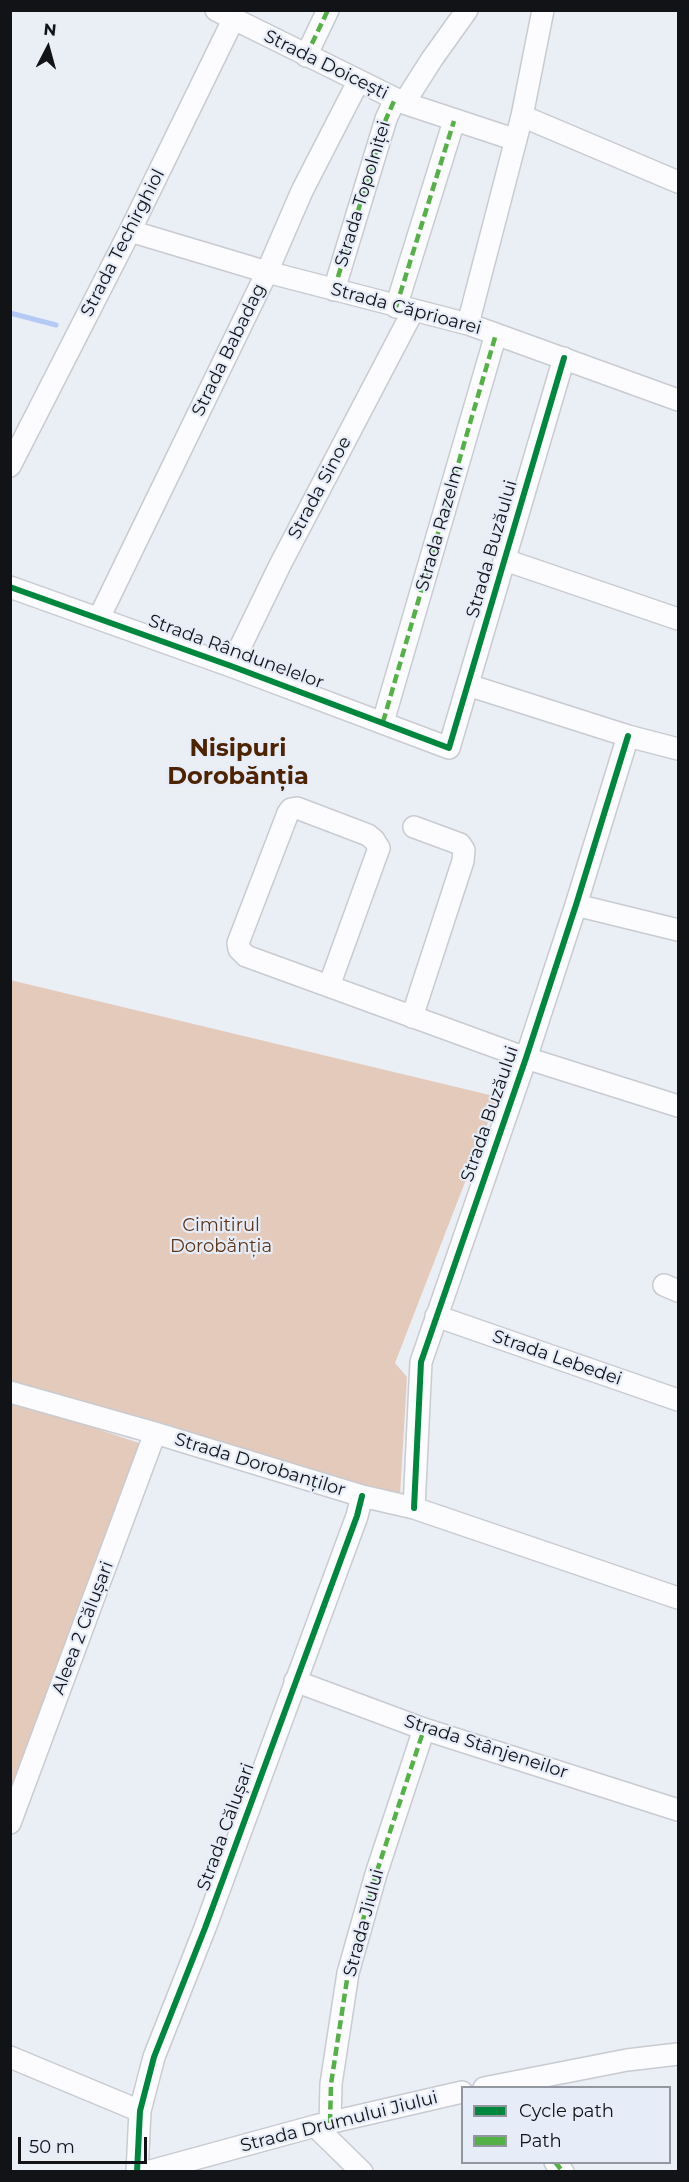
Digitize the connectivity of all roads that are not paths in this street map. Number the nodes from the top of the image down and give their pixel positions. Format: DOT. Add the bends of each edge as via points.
graph roads {
  1 [pos="328,10"];
  2 [pos="467,10"];
  3 [pos="543,10"];
  4 [pos="225,15"];
  5 [pos="306,56"];
  6 [pos="358,82"];
  7 [pos="400,101"];
  8 [pos="522,116"];
  9 [pos="454,121"];
  10 [pos="516,140"];
  11 [pos="678,182"];
  12 [pos="130,231"];
  13 [pos="267,272"];
  14 [pos="334,290"];
  15 [pos="404,309"];
  16 [pos="468,324"];
  17 [pos="496,334"];
  18 [pos="564,358"];
  19 [pos="678,400"];
  20 [pos="10,466"];
  21 [pos="505,560"];
  22 [pos="10,587"];
  23 [pos="99,618"];
  24 [pos="678,619"];
  25 [pos="231,666"];
  26 [pos="468,685"];
  27 [pos="383,722"];
  28 [pos="628,736"];
  29 [pos="449,748"];
  30 [pos="678,749"];
  31 [pos="414,827"];
  32 [pos="576,905"];
  33 [pos="678,930"];
  34 [pos="329,986"];
  35 [pos="412,1017"];
  36 [pos="526,1058"];
  37 [pos="678,1106"];
  38 [pos="436,1316"];
  39 [pos="10,1392"];
  40 [pos="678,1400"];
  41 [pos="155,1433"];
  42 [pos="362,1496"];
  43 [pos="414,1508"];
  44 [pos="678,1598"];
  45 [pos="295,1681"];
  46 [pos="424,1729"];
  47 [pos="678,1810"];
  48 [pos="10,1823"];
  49 [pos="678,2054"];
  50 [pos="10,2057"];
  51 [pos="490,2086"];
  52 [pos="461,2092"];
  53 [pos="140,2111"];
  54 [pos="322,2125"];
  55 [pos="137,2172"];
  56 [pos="147,2172"];
  57 [pos="362,2172"];
  1 -- 5 [label="street"];
  2 -- 7 [label="street, Strada Doicești"];
  3 -- 8 [label="street"];
  4 -- 5 [label="street, Strada Doicești"];
  4 -- 12 [label="street, Strada Techirghiol"];
  5 -- 6 [label="street, Strada Doicești"];
  6 -- 7 [label="street, Strada Doicești"];
  6 -- 13 [label="street, Strada Babadag" via="302,191"];
  7 -- 9 [label="street, Strada Doicești"];
  7 -- 14 [label="street, Strada Topolniței" via="387,119"];
  8 -- 10 [label="street"];
  8 -- 11 [label="street"];
  9 -- 10 [label="street, Strada Doicești"];
  9 -- 15 [label="street, Strada Sinoe"];
  10 -- 16 [label="street"];
  12 -- 13 [label="street, Strada Căprioarei"];
  12 -- 20 [label="street, Strada Techirghiol"];
  13 -- 14 [label="street, Strada Căprioarei"];
  13 -- 23 [label="street, Strada Babadag"];
  14 -- 15 [label="street, Strada Căprioarei"];
  15 -- 16 [label="street, Strada Căprioarei"];
  15 -- 25 [label="street, Strada Sinoe"];
  16 -- 17 [label="street, Strada Căprioarei"];
  17 -- 18 [label="street, Strada Căprioarei"];
  17 -- 27 [label="street, Strada Razelm"];
  18 -- 19 [label="street, Strada Căprioarei"];
  18 -- 21 [label="street, Strada Buzăului"];
  21 -- 24 [label="street"];
  21 -- 26 [label="street, Strada Buzăului"];
  22 -- 23 [label="street, Strada Rândunelelor"];
  23 -- 25 [label="street, Strada Rândunelelor"];
  25 -- 27 [label="street, Strada Rândunelelor"];
  26 -- 28 [label="street"];
  26 -- 29 [label="street, Strada Buzăului"];
  27 -- 29 [label="street, Strada Rândunelelor"];
  28 -- 30 [label="street"];
  28 -- 32 [label="street, Strada Buzăului"];
  31 -- 35 [label="street" via="460,844 464,850"];
  32 -- 33 [label="street"];
  32 -- 36 [label="street, Strada Buzăului"];
  34 -- 34 [label="street" via="379,848 368,835 291,809 238,943 239,949 246,956"];
  34 -- 35 [label="street"];
  35 -- 36 [label="street"];
  36 -- 37 [label="street"];
  36 -- 38 [label="street, Strada Buzăului"];
  38 -- 40 [label="street, Strada Lebedei"];
  38 -- 43 [label="street, Strada Buzăului" via="421,1362"];
  39 -- 41 [label="street, Strada Dorobanților"];
  41 -- 42 [label="street, Strada Dorobanților"];
  41 -- 48 [label="street, Aleea 2 Călușari"];
  42 -- 43 [label="street, Strada Dorobanților"];
  42 -- 45 [label="street, Strada Călușari"];
  43 -- 44 [label="street, Strada Dorobanților"];
  45 -- 46 [label="street, Strada Stânjeneilor"];
  45 -- 53 [label="street, Strada Călușari" via="154,2057"];
  46 -- 47 [label="street, Strada Stânjeneilor"];
  46 -- 54 [label="street, Strada Jiului" via="348,1973"];
  49 -- 51 [label="street"];
  50 -- 53 [label="street"];
  52 -- 54 [label="street, Strada Drumului Jiului"];
  53 -- 55 [label="street, Strada Călușari"];
  54 -- 56 [label="street, Strada Drumului Jiului"];
  54 -- 57 [label="street"];
}
